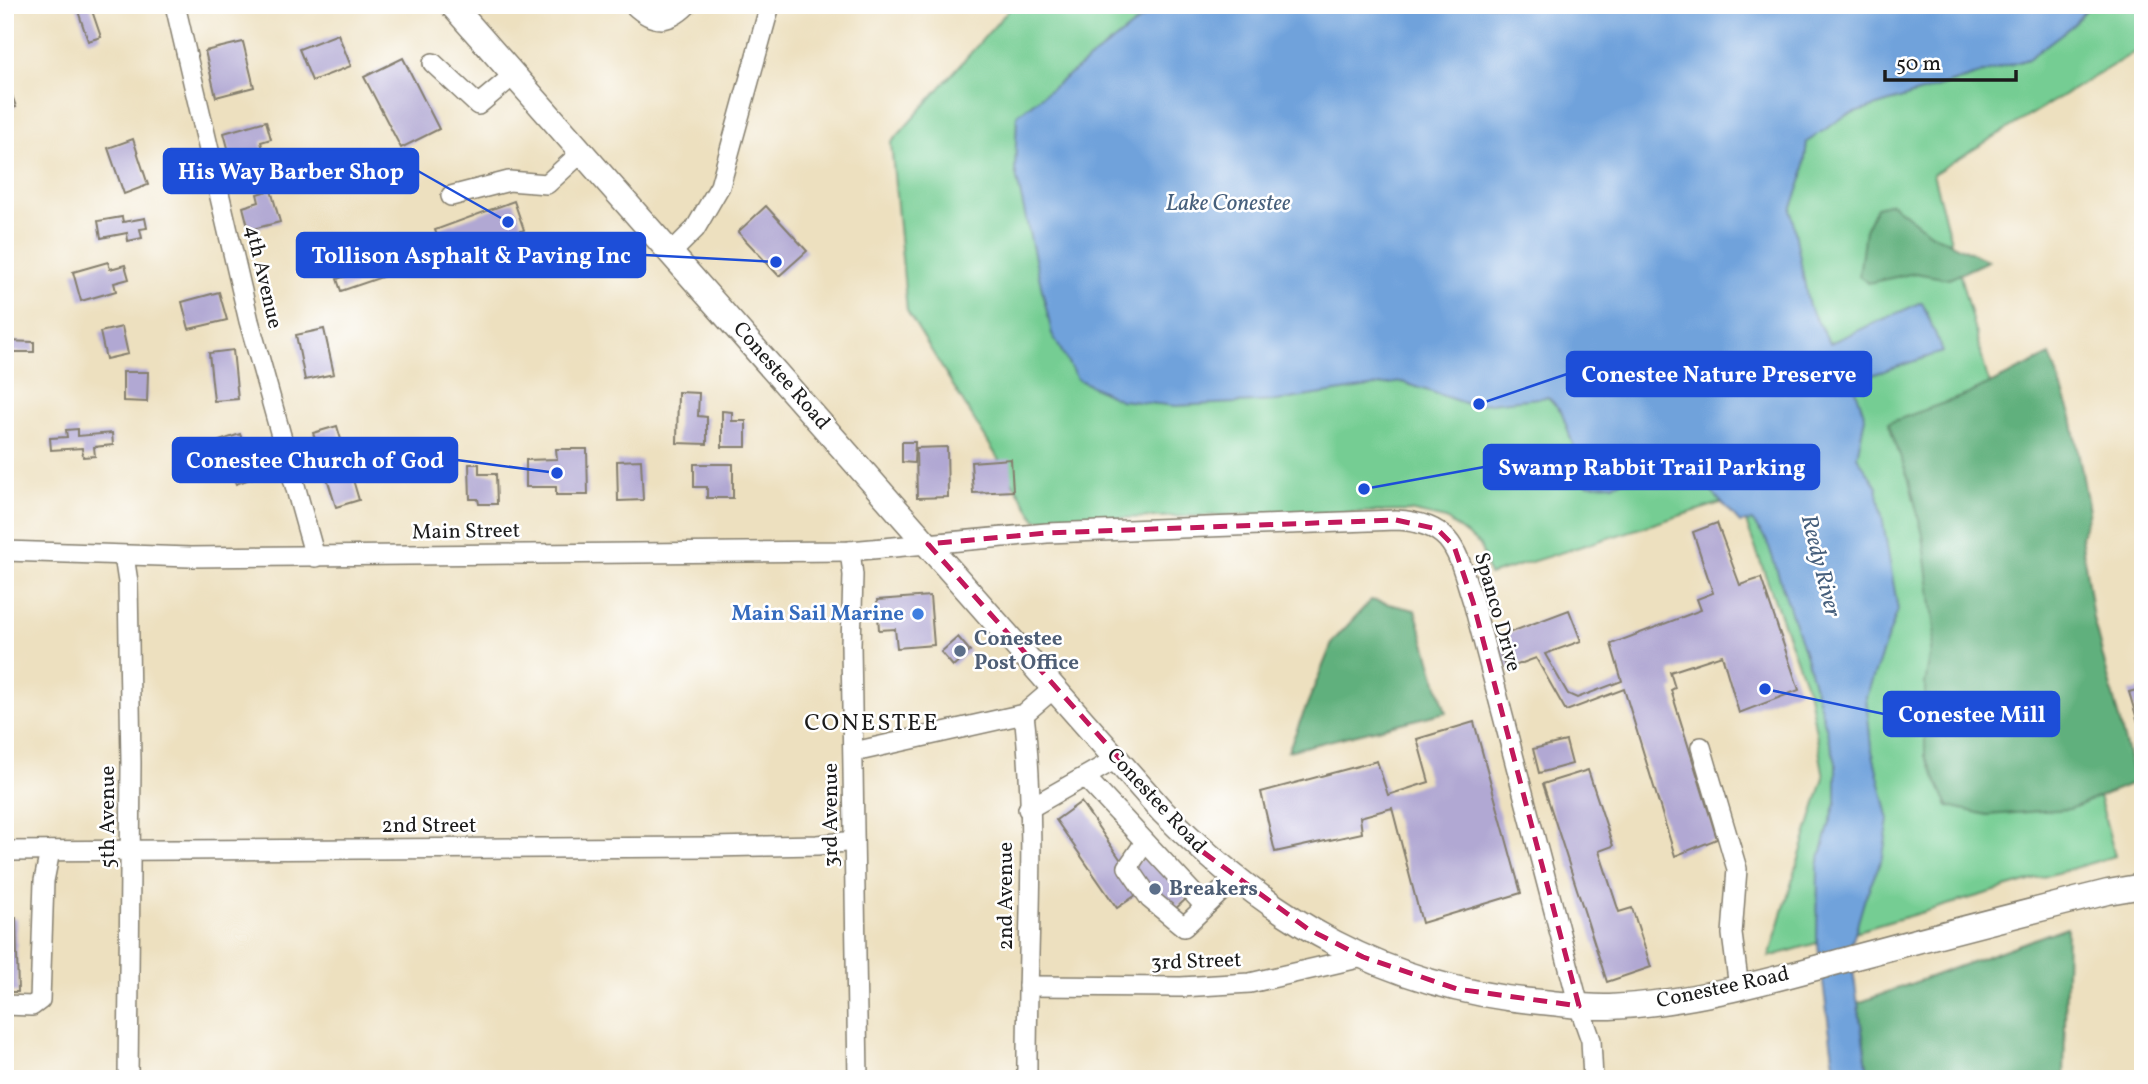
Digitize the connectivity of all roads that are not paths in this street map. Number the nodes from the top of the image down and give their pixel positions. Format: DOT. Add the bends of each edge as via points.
graph roads {
  1 [pos="175,5"];
  2 [pos="452,5"];
  3 [pos="634,5"];
  4 [pos="687,5"];
  5 [pos="770,5"];
  6 [pos="433,63"];
  7 [pos="515,74"];
  8 [pos="583,152"];
  9 [pos="451,196"];
  10 [pos="672,252"];
  11 [pos="928,544"];
  12 [pos="5,551"];
  13 [pos="850,551"];
  14 [pos="124,556"];
  15 [pos="315,557"];
  16 [pos="1053,689"];
  17 [pos="1024,714"];
  18 [pos="1701,747"];
  19 [pos="854,752"];
  20 [pos="1116,759"];
  21 [pos="1086,778"];
  22 [pos="1028,809"];
  23 [pos="854,841"];
  24 [pos="1145,842"];
  25 [pos="131,850"];
  26 [pos="5,851"];
  27 [pos="50,851"];
  28 [pos="1234,879"];
  29 [pos="2143,886"];
  30 [pos="1205,906"];
  31 [pos="1363,957"];
  32 [pos="1028,986"];
  33 [pos="1739,988"];
  34 [pos="5,1005"];
  35 [pos="1579,1006"];
  36 [pos="1587,1078"];
  37 [pos="128,1079"];
  38 [pos="858,1079"];
  39 [pos="1027,1079"];
  1 -- 15 [label="street, 4th Avenue" via="249,321"];
  2 -- 7 [label="main road, Conestee Road"];
  3 -- 4 [label="street" via="649,19 662,21"];
  5 -- 10 [label="street" via="720,186 695,229"];
  6 -- 7 [label="street" via="478,105"];
  7 -- 8 [label="main road, Conestee Road"];
  8 -- 9 [label="street" via="547,184 509,181"];
  8 -- 10 [label="main road, Conestee Road"];
  10 -- 11 [label="main road, Conestee Road"];
  11 -- 13 [label="street, Main Street"];
  11 -- 16 [label="main road, Conestee Road"];
  11 -- 35 [label="street, Spanco Drive" via="1046,533 1396,520 1437,528 1454,546 1473,602"];
  12 -- 14 [label="street, Main Street"];
  13 -- 15 [label="street, Main Street"];
  13 -- 19 [label="street, 3rd Avenue"];
  14 -- 15 [label="street, Main Street"];
  14 -- 25 [label="street, 5th Avenue"];
  16 -- 17 [label="street"];
  16 -- 20 [label="main road, Conestee Road"];
  17 -- 19 [label="street"];
  17 -- 22 [label="street, 2nd Avenue"];
  18 -- 33 [label="street" via="1737,869 1732,934"];
  19 -- 23 [label="street, 3rd Avenue"];
  20 -- 21 [label="street"];
  20 -- 28 [label="main road, Conestee Road"];
  21 -- 22 [label="street"];
  21 -- 24 [label="street"];
  22 -- 32 [label="street, 2nd Avenue"];
  23 -- 25 [label="street, 2nd Street" via="711,847"];
  23 -- 38 [label="street, 3rd Avenue"];
  24 -- 30 [label="street"];
  24 -- 30 [label="street" via="1128,867 1150,899 1184,927"];
  25 -- 27 [label="street, 2nd Street"];
  25 -- 37 [label="street, 5th Avenue"];
  26 -- 27 [label="street, 2nd Street"];
  27 -- 34 [label="street" via="44,881 40,1000 32,1006"];
  28 -- 30 [label="street"];
  28 -- 31 [label="main road, Conestee Road" via="1308,929"];
  29 -- 33 [label="main road, Conestee Road" via="2108,891"];
  31 -- 32 [label="street, 3rd Street" via="1250,983"];
  31 -- 35 [label="main road, Conestee Road" via="1457,989"];
  32 -- 39 [label="street, 2nd Avenue"];
  33 -- 35 [label="main road, Conestee Road" via="1661,1002"];
  35 -- 36 [label="street, Spanco Drive" via="1591,1040"];
}
